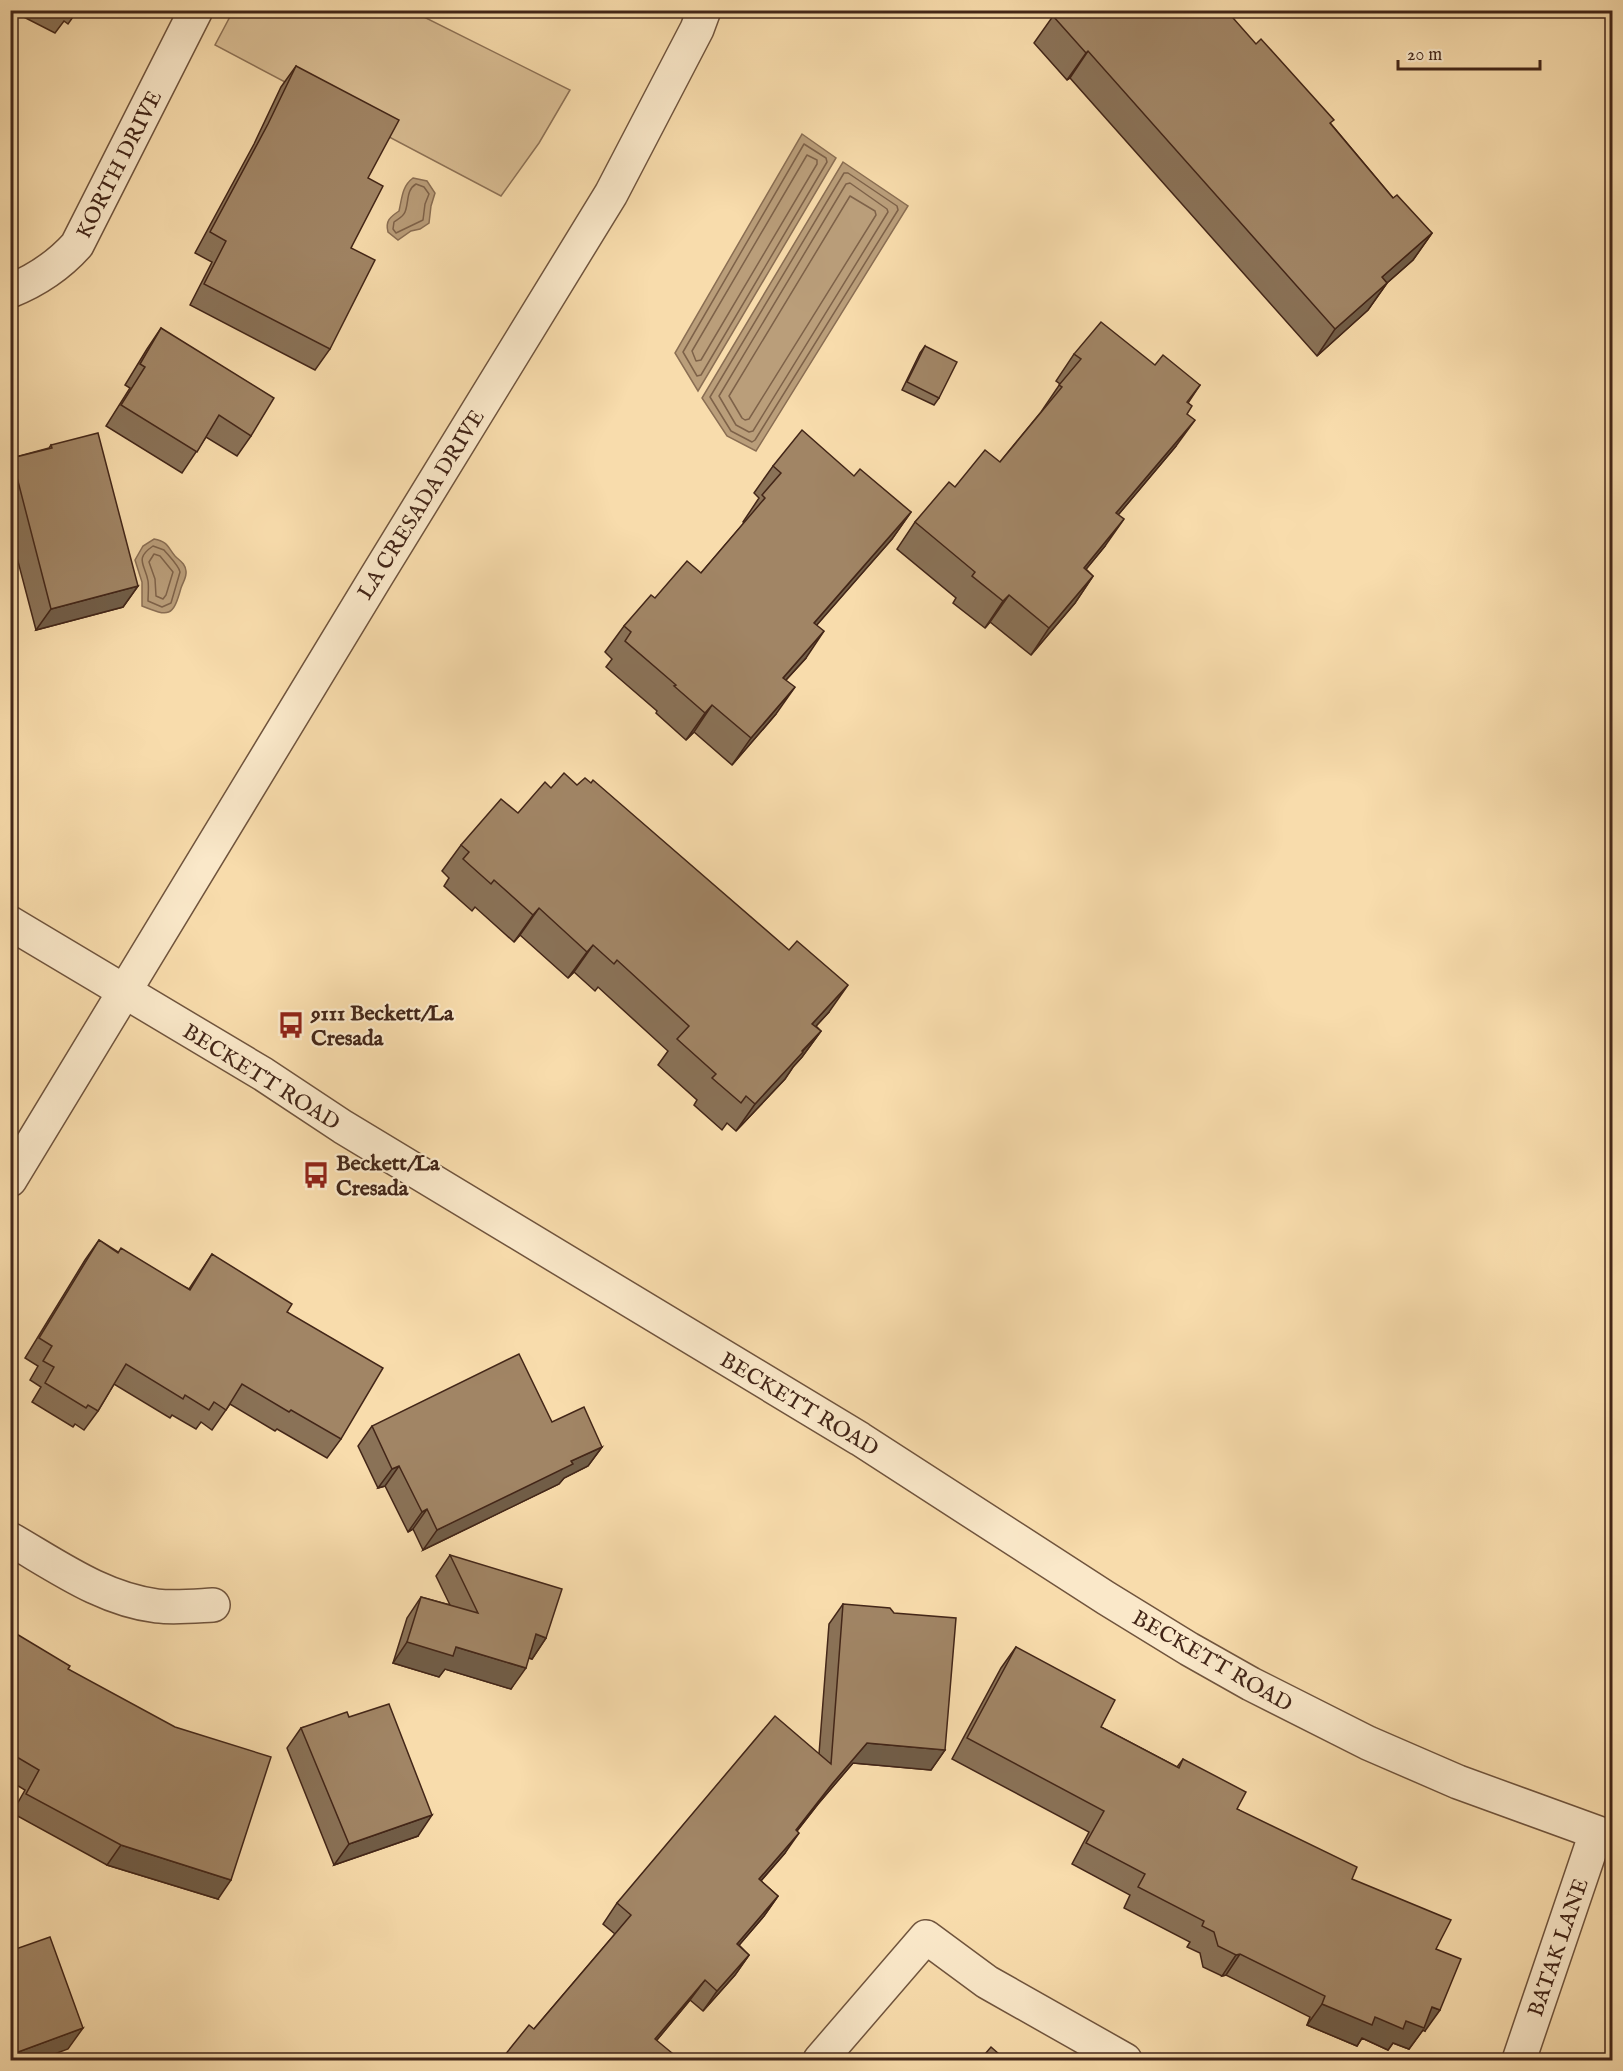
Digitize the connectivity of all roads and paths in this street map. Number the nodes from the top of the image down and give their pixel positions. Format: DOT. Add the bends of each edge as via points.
graph roads {
  1 [pos="196,10"];
  2 [pos="704,10"];
  3 [pos="10,291"];
  4 [pos="10,922"];
  5 [pos="126,992"];
  6 [pos="10,1180"];
  7 [pos="10,1539"];
  8 [pos="213,1605"];
  9 [pos="1604,1835"];
  10 [pos="820,2061"];
  11 [pos="1125,2061"];
  12 [pos="1519,2061"];
  1 -- 3 [label="street, KORTH DRIVE" via="77,245 65,258"];
  2 -- 5 [label="street, LA CRESADA DRIVE" via="610,194"];
  4 -- 5 [label="street, BECKETT ROAD"];
  5 -- 6 [label="street, LA CRESADA DRIVE"];
  5 -- 9 [label="street, BECKETT ROAD" via="861,1439 1188,1649 1368,1743 1458,1782"];
  7 -- 8 [label="street" via="91,1587 123,1598 157,1606"];
  9 -- 12 [label="street, BATAK LANE"];
  10 -- 11 [label="street" via="926,1937 987,1982"];
}
